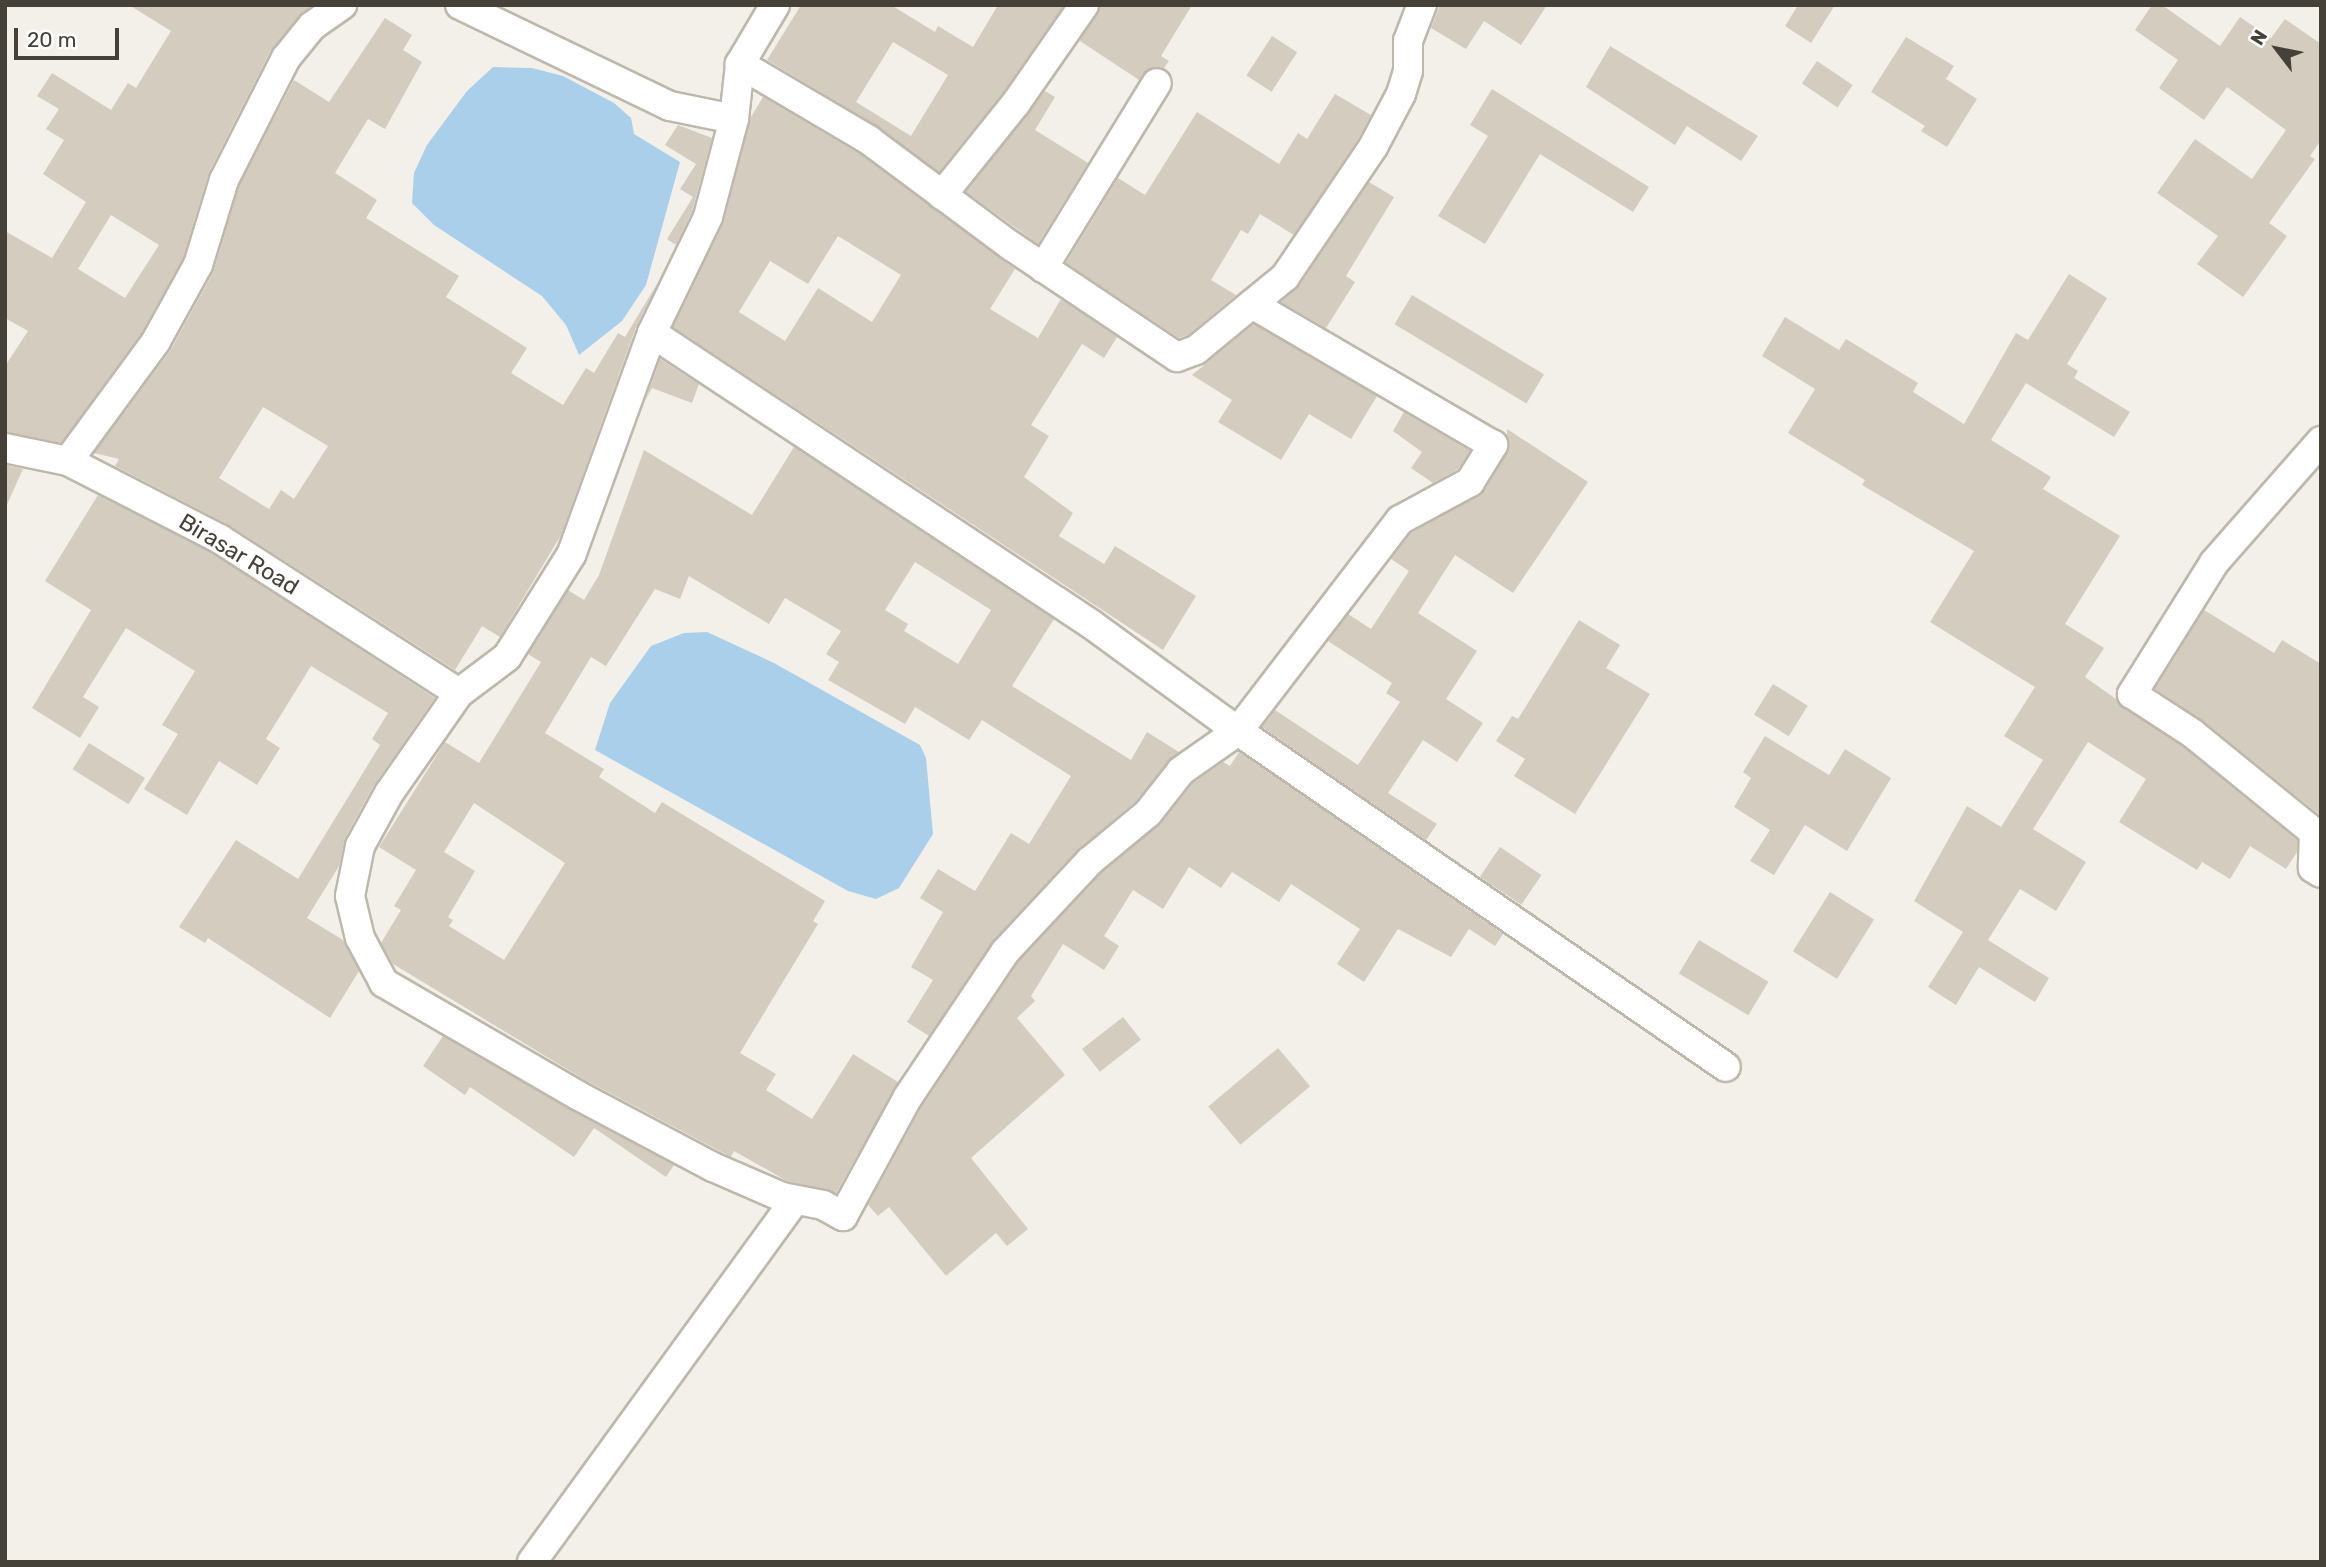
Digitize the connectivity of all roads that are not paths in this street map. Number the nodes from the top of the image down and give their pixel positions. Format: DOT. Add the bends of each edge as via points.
graph roads {
  1 [pos="342,5"];
  2 [pos="460,5"];
  3 [pos="775,5"];
  4 [pos="1084,5"];
  5 [pos="1422,5"];
  6 [pos="740,64"];
  7 [pos="1157,83"];
  8 [pos="734,119"];
  9 [pos="942,195"];
  10 [pos="1043,268"];
  11 [pos="1252,304"];
  12 [pos="652,333"];
  13 [pos="2321,441"];
  14 [pos="5,448"];
  15 [pos="68,461"];
  16 [pos="459,693"];
  17 [pos="1238,731"];
  18 [pos="2321,873"];
  19 [pos="1726,1067"];
  20 [pos="794,1202"];
  21 [pos="531,1562"];
  1 -- 15 [label="street" via="312,26 286,58 224,180 198,265 156,341"];
  2 -- 8 [label="street" via="670,106"];
  3 -- 6 [label="street"];
  4 -- 9 [label="street" via="1016,103"];
  5 -- 11 [label="street" via="1408,41 1408,71 1401,94 1373,147 1285,277"];
  6 -- 8 [label="street"];
  6 -- 9 [label="street" via="869,140"];
  7 -- 10 [label="street"];
  8 -- 12 [label="street" via="708,217"];
  9 -- 10 [label="street"];
  10 -- 11 [label="street" via="1177,357 1196,350"];
  11 -- 17 [label="street" via="1493,445 1470,482 1400,520"];
  12 -- 16 [label="street" via="571,555 507,657"];
  12 -- 17 [label="street" via="1091,624"];
  13 -- 18 [label="street" via="2214,563 2132,694 2192,733 2314,832 2313,868"];
  14 -- 15 [label="street, Birasar Road"];
  15 -- 16 [label="street, Birasar Road" via="220,539"];
  16 -- 20 [label="street" via="389,793 360,846 349,896 360,938 384,984 577,1095 713,1167"];
  17 -- 19 [label="street"];
  17 -- 20 [label="street" via="1181,771 1149,813 1090,861 1005,952 908,1097 843,1216 823,1205"];
  20 -- 21 [label="street"];
}
